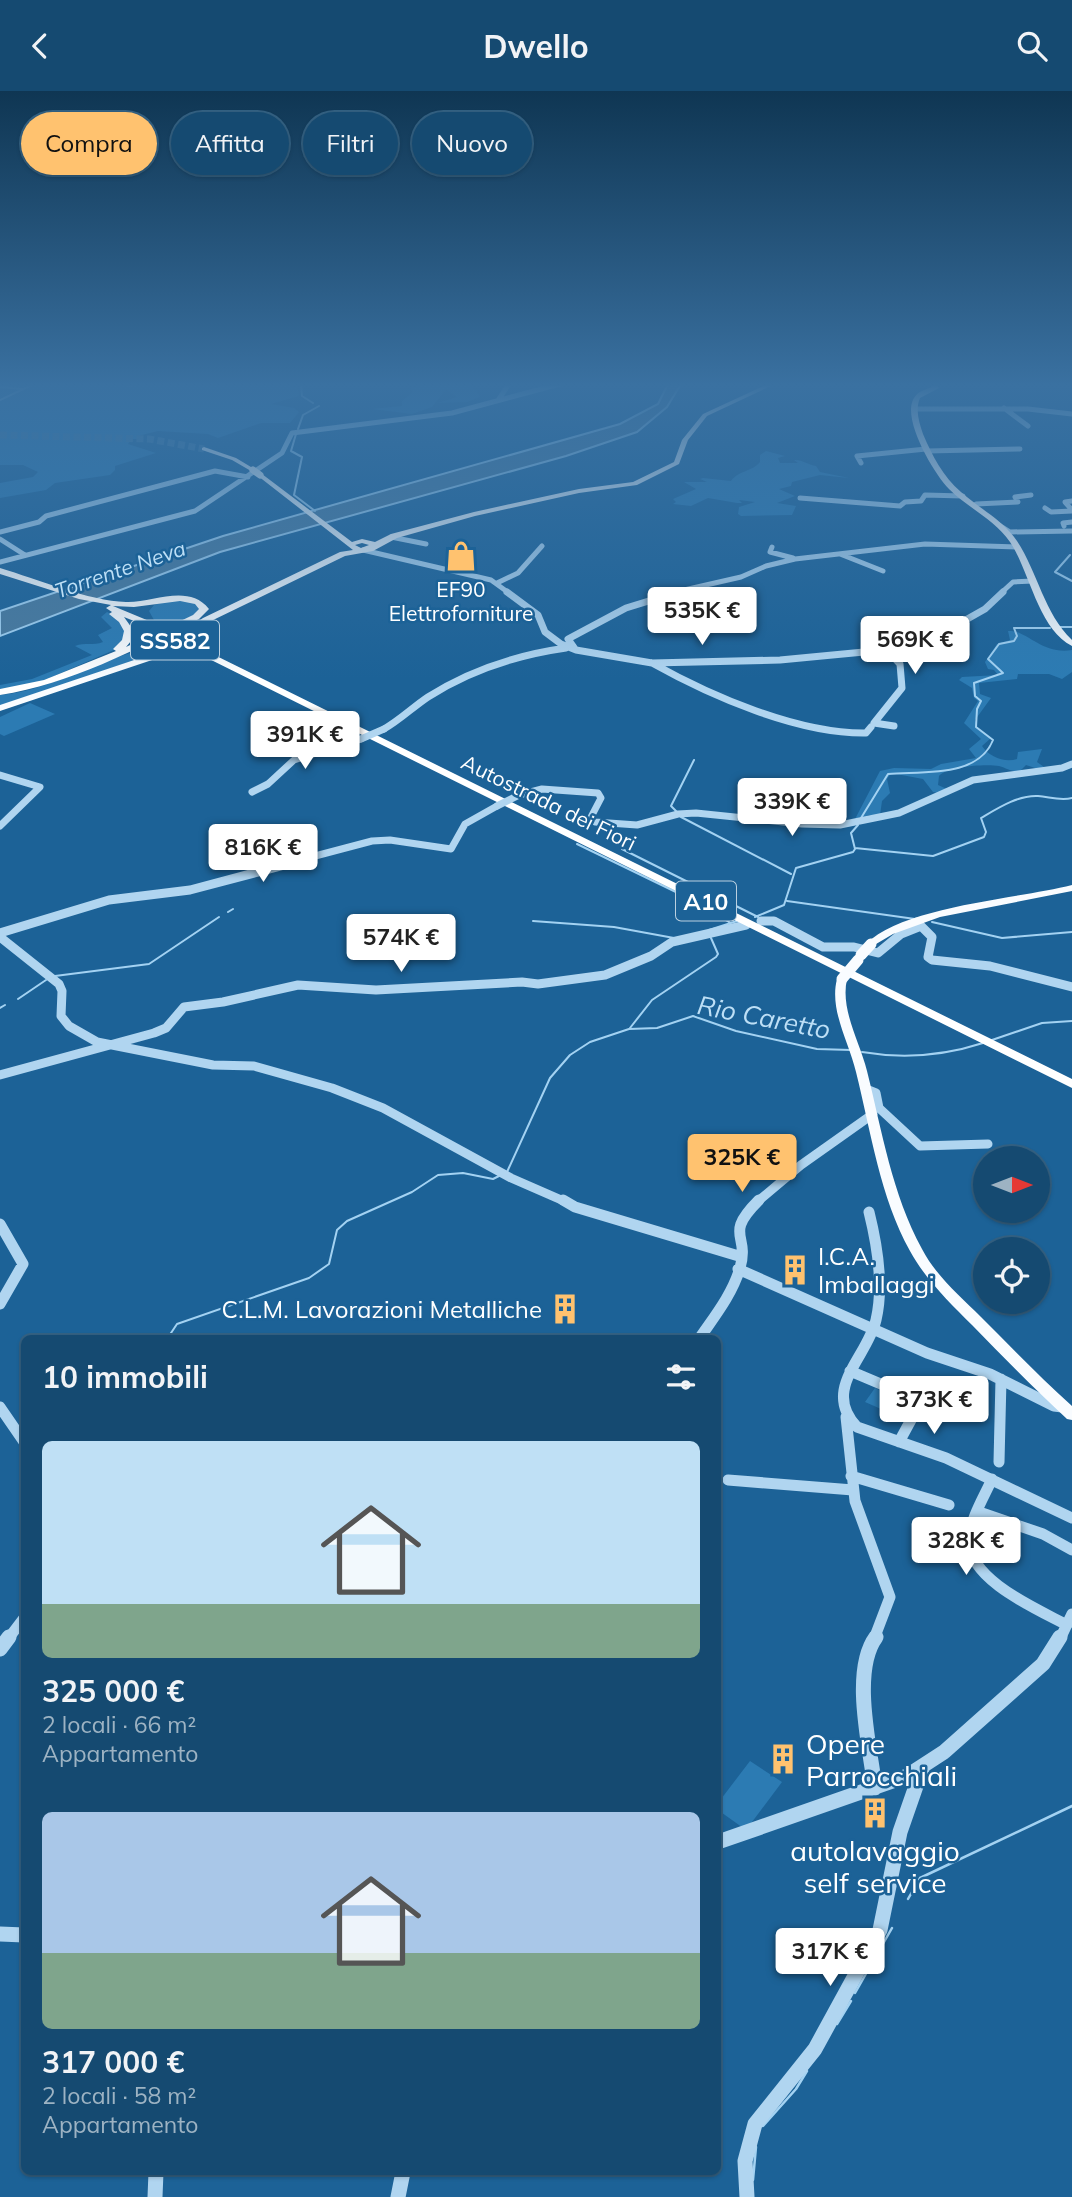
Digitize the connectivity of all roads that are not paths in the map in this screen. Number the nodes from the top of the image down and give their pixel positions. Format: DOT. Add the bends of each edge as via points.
graph roads {
  1 [pos="169,482"];
  2 [pos="239,482"];
  3 [pos="270,482"];
  4 [pos="639,482"];
  5 [pos="946,482"];
  6 [pos="1031,495"];
  7 [pos="963,496"];
  8 [pos="800,498"];
  9 [pos="1072,501"];
  10 [pos="976,504"];
  11 [pos="1045,508"];
  12 [pos="306,509"];
  13 [pos="1072,510"];
  14 [pos="1072,522"];
  15 [pos="998,525"];
  16 [pos="1064,526"];
  17 [pos="0,531"];
  18 [pos="1072,531"];
  19 [pos="337,532"];
  20 [pos="391,537"];
  21 [pos="0,539"];
  22 [pos="368,544"];
  23 [pos="426,544"];
  24 [pos="542,546"];
  25 [pos="772,547"];
  26 [pos="1017,547"];
  27 [pos="353,549"];
  28 [pos="839,554"];
  29 [pos="25,555"];
  30 [pos="381,555"];
  31 [pos="795,559"];
  32 [pos="0,562"];
  33 [pos="883,571"];
  34 [pos="5,574"];
  35 [pos="476,576"];
  36 [pos="507,578"];
  37 [pos="1033,581"];
  38 [pos="498,583"];
  39 [pos="76,594"];
  40 [pos="160,601"];
  41 [pos="109,608"];
  42 [pos="162,629"];
  43 [pos="181,641"];
  44 [pos="1072,645"];
  45 [pos="572,649"];
  46 [pos="887,649"];
  47 [pos="99,661"];
  48 [pos="652,663"];
  49 [pos="66,675"];
  50 [pos="0,692"];
  51 [pos="0,708"];
  52 [pos="894,726"];
  53 [pos="872,727"];
  54 [pos="1072,764"];
  55 [pos="0,775"];
  56 [pos="252,792"];
  57 [pos="0,826"];
  58 [pos="1072,888"];
  59 [pos="761,921"];
  60 [pos="919,924"];
  61 [pos="746,925"];
  62 [pos="0,935"];
  63 [pos="1072,987"];
  64 [pos="107,1046"];
  65 [pos="0,1075"];
  66 [pos="1072,1078"];
  67 [pos="1072,1084"];
  68 [pos="866,1089"];
  69 [pos="873,1114"];
  70 [pos="988,1144"];
  71 [pos="869,1212"];
  72 [pos="0,1224"];
  73 [pos="742,1257"];
  74 [pos="738,1269"];
  75 [pos="0,1304"];
  76 [pos="873,1329"];
  77 [pos="702,1335"];
  78 [pos="850,1370"];
  79 [pos="1001,1379"];
  80 [pos="930,1385"];
  81 [pos="921,1401"];
  82 [pos="0,1407"];
  83 [pos="1068,1411"];
  84 [pos="845,1416"];
  85 [pos="21,1437"];
  86 [pos="899,1442"];
  87 [pos="999,1462"];
  88 [pos="851,1476"];
  89 [pos="992,1479"];
  90 [pos="728,1480"];
  91 [pos="853,1490"];
  92 [pos="948,1505"];
  93 [pos="979,1512"];
  94 [pos="1072,1518"];
  95 [pos="1072,1550"];
  96 [pos="1069,1619"];
  97 [pos="21,1622"];
  98 [pos="0,1649"];
  99 [pos="923,1766"];
  100 [pos="875,1788"];
  101 [pos="721,1841"];
  102 [pos="0,1934"];
  103 [pos="21,1935"];
  104 [pos="156,2175"];
  105 [pos="402,2175"];
  106 [pos="155,2197"];
  107 [pos="398,2197"];
  108 [pos="747,2197"];
  1 -- 17 [label="street"];
  2 -- 29 [label="street" via="190,514"];
  3 -- 12 [label="main road"];
  4 -- 20 [label="main road" via="570,492"];
  5 -- 7 [label="main road"];
  6 -- 10 [label="street" via="1015,497 1018,502"];
  7 -- 8 [label="street" via="925,495 921,501 900,506"];
  7 -- 10 [label="main road"];
  9 -- 13 [label="street" via="1065,502"];
  10 -- 15 [label="main road"];
  11 -- 13 [label="street" via="1051,512"];
  12 -- 19 [label="main road"];
  14 -- 16 [label="street"];
  15 -- 18 [label="street" via="1010,532"];
  15 -- 26 [label="main road"];
  19 -- 20 [label="main road" via="362,538"];
  19 -- 22 [label="main road"];
  19 -- 27 [label="main road"];
  20 -- 22 [label="main road"];
  20 -- 23 [label="street"];
  21 -- 29 [label="street"];
  22 -- 27 [label="main road"];
  22 -- 27 [label="main road"];
  22 -- 30 [label="street"];
  24 -- 36 [label="street" via="518,573"];
  25 -- 31 [label="street" via="769,552"];
  26 -- 28 [label="street" via="934,544"];
  26 -- 37 [label="main road"];
  27 -- 30 [label="street"];
  27 -- 51 [label="main road, SS582" via="206,620 155,656"];
  28 -- 31 [label="street"];
  28 -- 33 [label="street"];
  29 -- 32 [label="street"];
  30 -- 35 [label="street"];
  31 -- 45 [label="street" via="626,608 568,639"];
  34 -- 39 [label="highway, Autostrada dei Fiori / A10"];
  34 -- 41 [label="highway, Autostrada dei Fiori / A10"];
  35 -- 36 [label="street"];
  35 -- 38 [label="street"];
  36 -- 38 [label="street"];
  37 -- 44 [label="main road" via="1054,626"];
  37 -- 46 [label="street" via="1013,582 985,609 962,622"];
  38 -- 45 [label="street" via="538,615 545,632"];
  39 -- 40 [label="highway" via="132,605"];
  39 -- 41 [label="highway, Autostrada dei Fiori / A10"];
  40 -- 42 [label="highway" via="149,607 147,614"];
  40 -- 47 [label="highway" via="189,599 204,609 196,617"];
  41 -- 42 [label="highway, Autostrada dei Fiori / A10"];
  41 -- 47 [label="highway" via="129,633 123,645"];
  42 -- 43 [label="highway, Autostrada dei Fiori / A10, bridge"];
  43 -- 49 [label="highway, bridge"];
  43 -- 66 [label="highway, Autostrada dei Fiori / A10"];
  43 -- 67 [label="highway, Autostrada dei Fiori / A10"];
  45 -- 48 [label="street"];
  45 -- 56 [label="street, bridge" via="525,654 459,681 384,729 294,759 268,784"];
  46 -- 48 [label="street" via="780,660"];
  46 -- 52 [label="street" via="900,664 902,685 874,723"];
  47 -- 49 [label="highway"];
  48 -- 53 [label="street" via="714,694 827,730 860,734"];
  49 -- 50 [label="highway"];
  54 -- 62 [label="street, bridge" via="973,781 899,813 840,825 696,813 637,825 595,822 590,819 601,798 598,793 542,789 519,795 465,824 449,850 372,841 190,890 109,900"];
  55 -- 57 [label="street" via="40,787"];
  58 -- 60 [label="main road" via="955,910"];
  59 -- 60 [label="street" via="774,921 823,947 878,953"];
  60 -- 63 [label="street" via="932,937 928,957 932,960 990,966"];
  60 -- 68 [label="main road, bridge" via="885,933 842,979 838,993"];
  61 -- 64 [label="street" via="672,942 619,971 538,984 376,990 298,985 184,1007 161,1031"];
  62 -- 64 [label="street" via="59,984 61,1016 69,1026"];
  64 -- 65 [label="street"];
  64 -- 73 [label="street" via="212,1065 254,1066 319,1084 383,1108 511,1178 575,1207"];
  68 -- 69 [label="main road"];
  68 -- 70 [label="street" via="876,1093 879,1108 920,1146"];
  69 -- 73 [label="street" via="752,1206 738,1230"];
  69 -- 83 [label="main road" via="905,1226 923,1262 958,1303"];
  71 -- 76 [label="street" via="876,1270"];
  72 -- 75 [label="street" via="23,1264"];
  73 -- 74 [label="street"];
  74 -- 76 [label="street"];
  74 -- 77 [label="street"];
  76 -- 78 [label="street"];
  76 -- 79 [label="street"];
  78 -- 81 [label="street"];
  78 -- 84 [label="street"];
  79 -- 83 [label="street"];
  79 -- 87 [label="street"];
  80 -- 81 [label="street"];
  81 -- 86 [label="street"];
  82 -- 85 [label="street"];
  84 -- 86 [label="street" via="856,1427"];
  84 -- 88 [label="street"];
  86 -- 89 [label="street"];
  88 -- 91 [label="street"];
  88 -- 92 [label="street"];
  89 -- 93 [label="street"];
  89 -- 94 [label="street"];
  90 -- 91 [label="street"];
  91 -- 100 [label="street" via="890,1598 878,1634 868,1648 863,1679"];
  93 -- 95 [label="street" via="1043,1534"];
  93 -- 96 [label="street" via="969,1546 982,1571 1008,1593"];
  96 -- 99 [label="street" via="1043,1664"];
  97 -- 98 [label="street"];
  99 -- 100 [label="street"];
  99 -- 108 [label="street" via="900,1832 880,1930 815,2049 755,2124 745,2161"];
  100 -- 101 [label="street"];
  102 -- 103 [label="street"];
  104 -- 106 [label="street"];
  105 -- 107 [label="street"];
}
